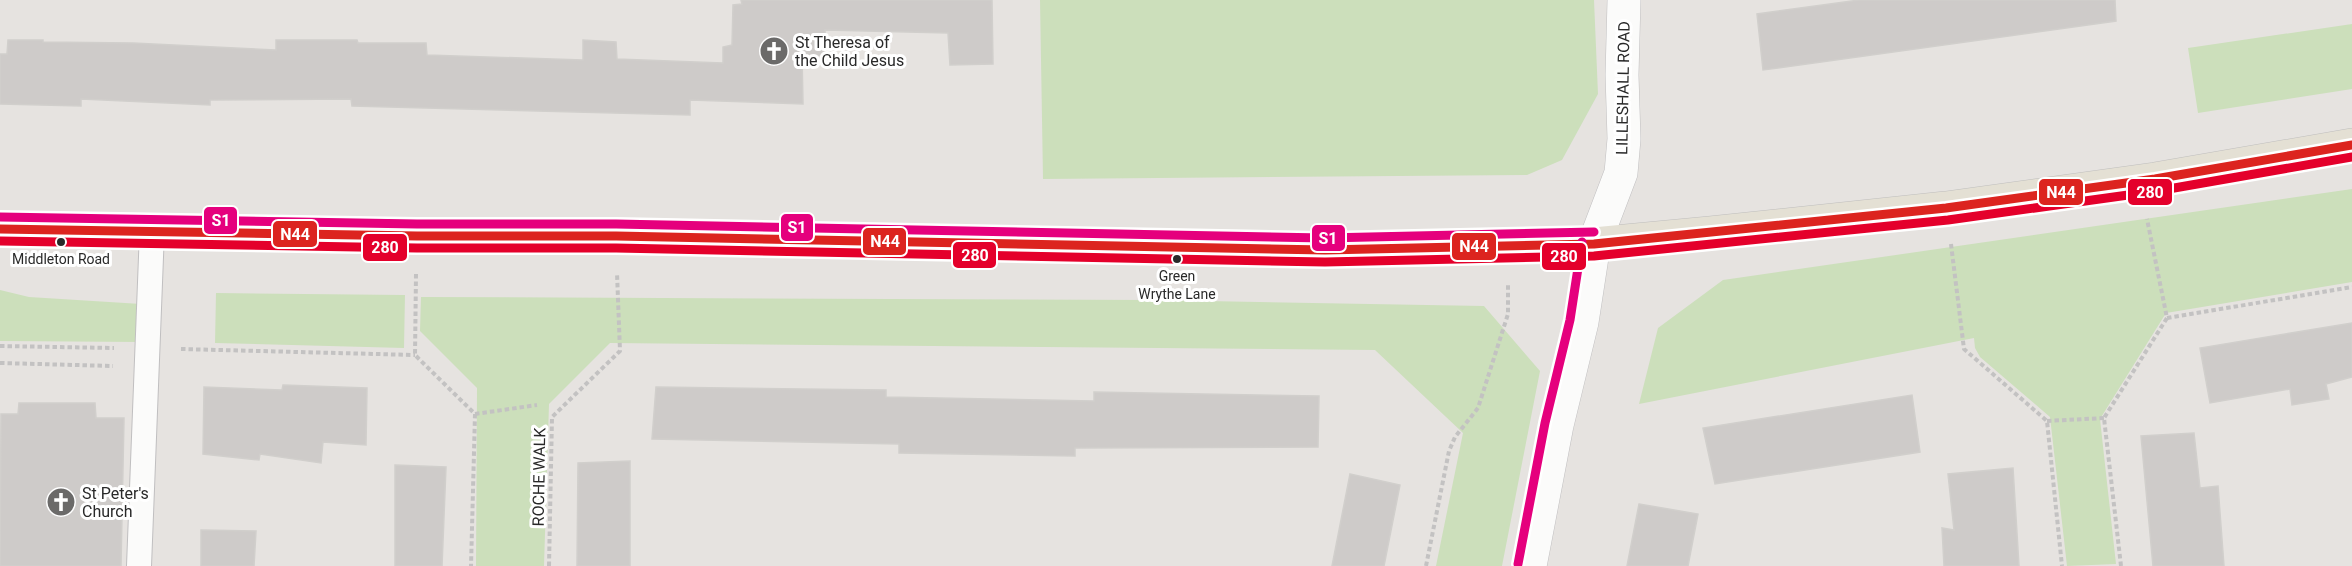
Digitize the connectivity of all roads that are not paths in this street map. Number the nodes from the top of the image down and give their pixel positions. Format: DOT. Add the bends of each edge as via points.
graph roads {
  1 [pos="1624,0"];
  2 [pos="2352,145"];
  3 [pos="0,229"];
  4 [pos="152,231"];
  5 [pos="1594,243"];
  6 [pos="139,566"];
  7 [pos="1530,566"];
  1 -- 5 [label="street, LILLESHALL ROAD" via="1621,173"];
  2 -- 5 [label="main road" via="2140,181 1946,208"];
  3 -- 4 [label="main road"];
  4 -- 5 [label="main road" via="1325,250"];
  4 -- 6 [label="lane"];
  5 -- 7 [label="street" via="1582,322"];
}
